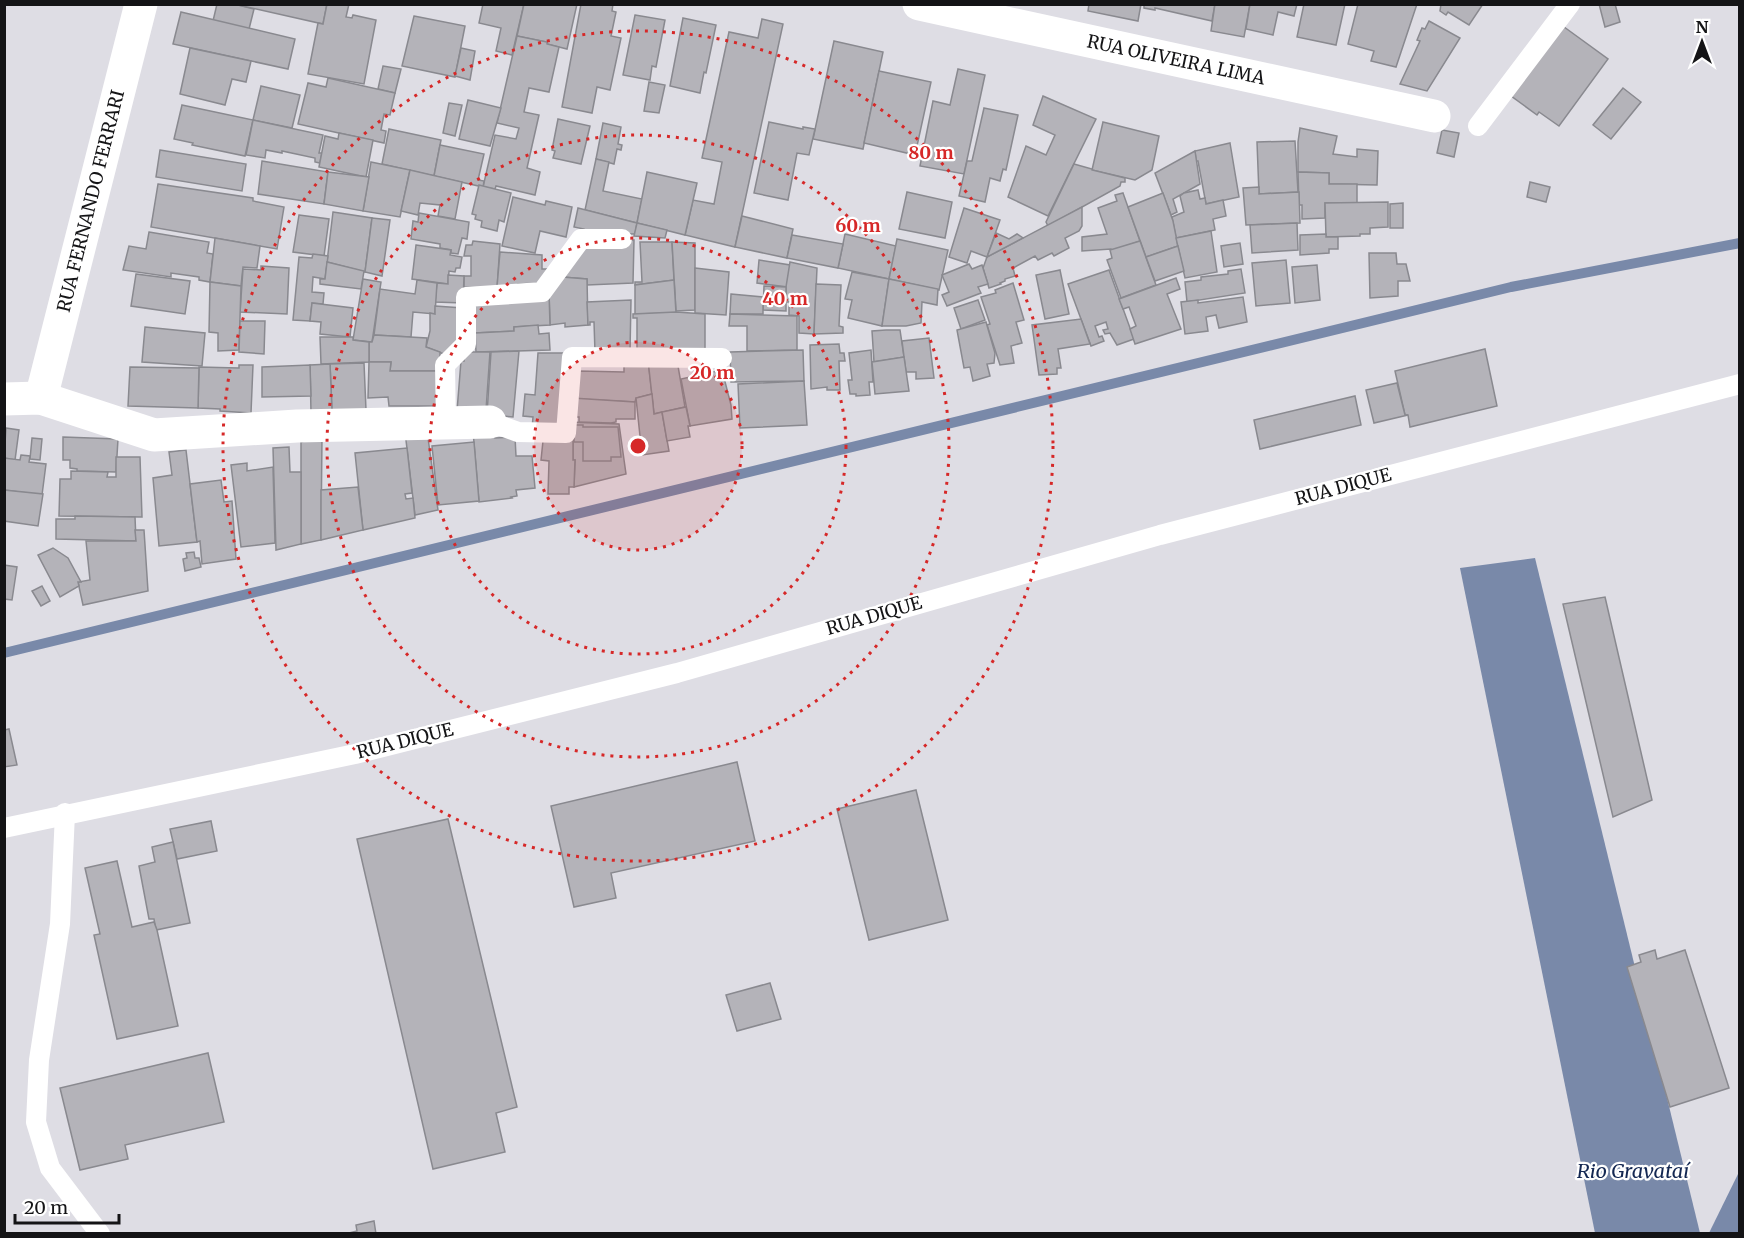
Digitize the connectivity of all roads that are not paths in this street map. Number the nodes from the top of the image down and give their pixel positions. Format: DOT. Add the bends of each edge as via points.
graph roads {
  1 [pos="141,4"];
  2 [pos="919,4"];
  3 [pos="1570,4"];
  4 [pos="1010,14"];
  5 [pos="1434,116"];
  6 [pos="1478,126"];
  7 [pos="622,239"];
  8 [pos="722,358"];
  9 [pos="1740,384"];
  10 [pos="41,398"];
  11 [pos="4,399"];
  12 [pos="490,422"];
  13 [pos="446,425"];
  14 [pos="65,813"];
  15 [pos="4,828"];
  16 [pos="100,1233"];
  1 -- 10 [label="street, RUA FERNANDO FERRARI"];
  2 -- 4 [label="street, RUA OLIVEIRA LIMA"];
  3 -- 6 [label="lane"];
  4 -- 5 [label="street, RUA OLIVEIRA LIMA"];
  7 -- 13 [label="lane" via="581,239 542,292 466,297 466,344 446,365"];
  8 -- 12 [label="lane" via="572,357 566,433 518,432"];
  9 -- 14 [label="lane, RUA DIQUE" via="1160,534 677,673 355,754"];
  10 -- 11 [label="street"];
  10 -- 13 [label="street" via="154,435 297,426"];
  12 -- 13 [label="street"];
  14 -- 15 [label="lane, RUA DIQUE"];
  14 -- 16 [label="lane" via="60,924 39,1060 36,1122 50,1168"];
}
